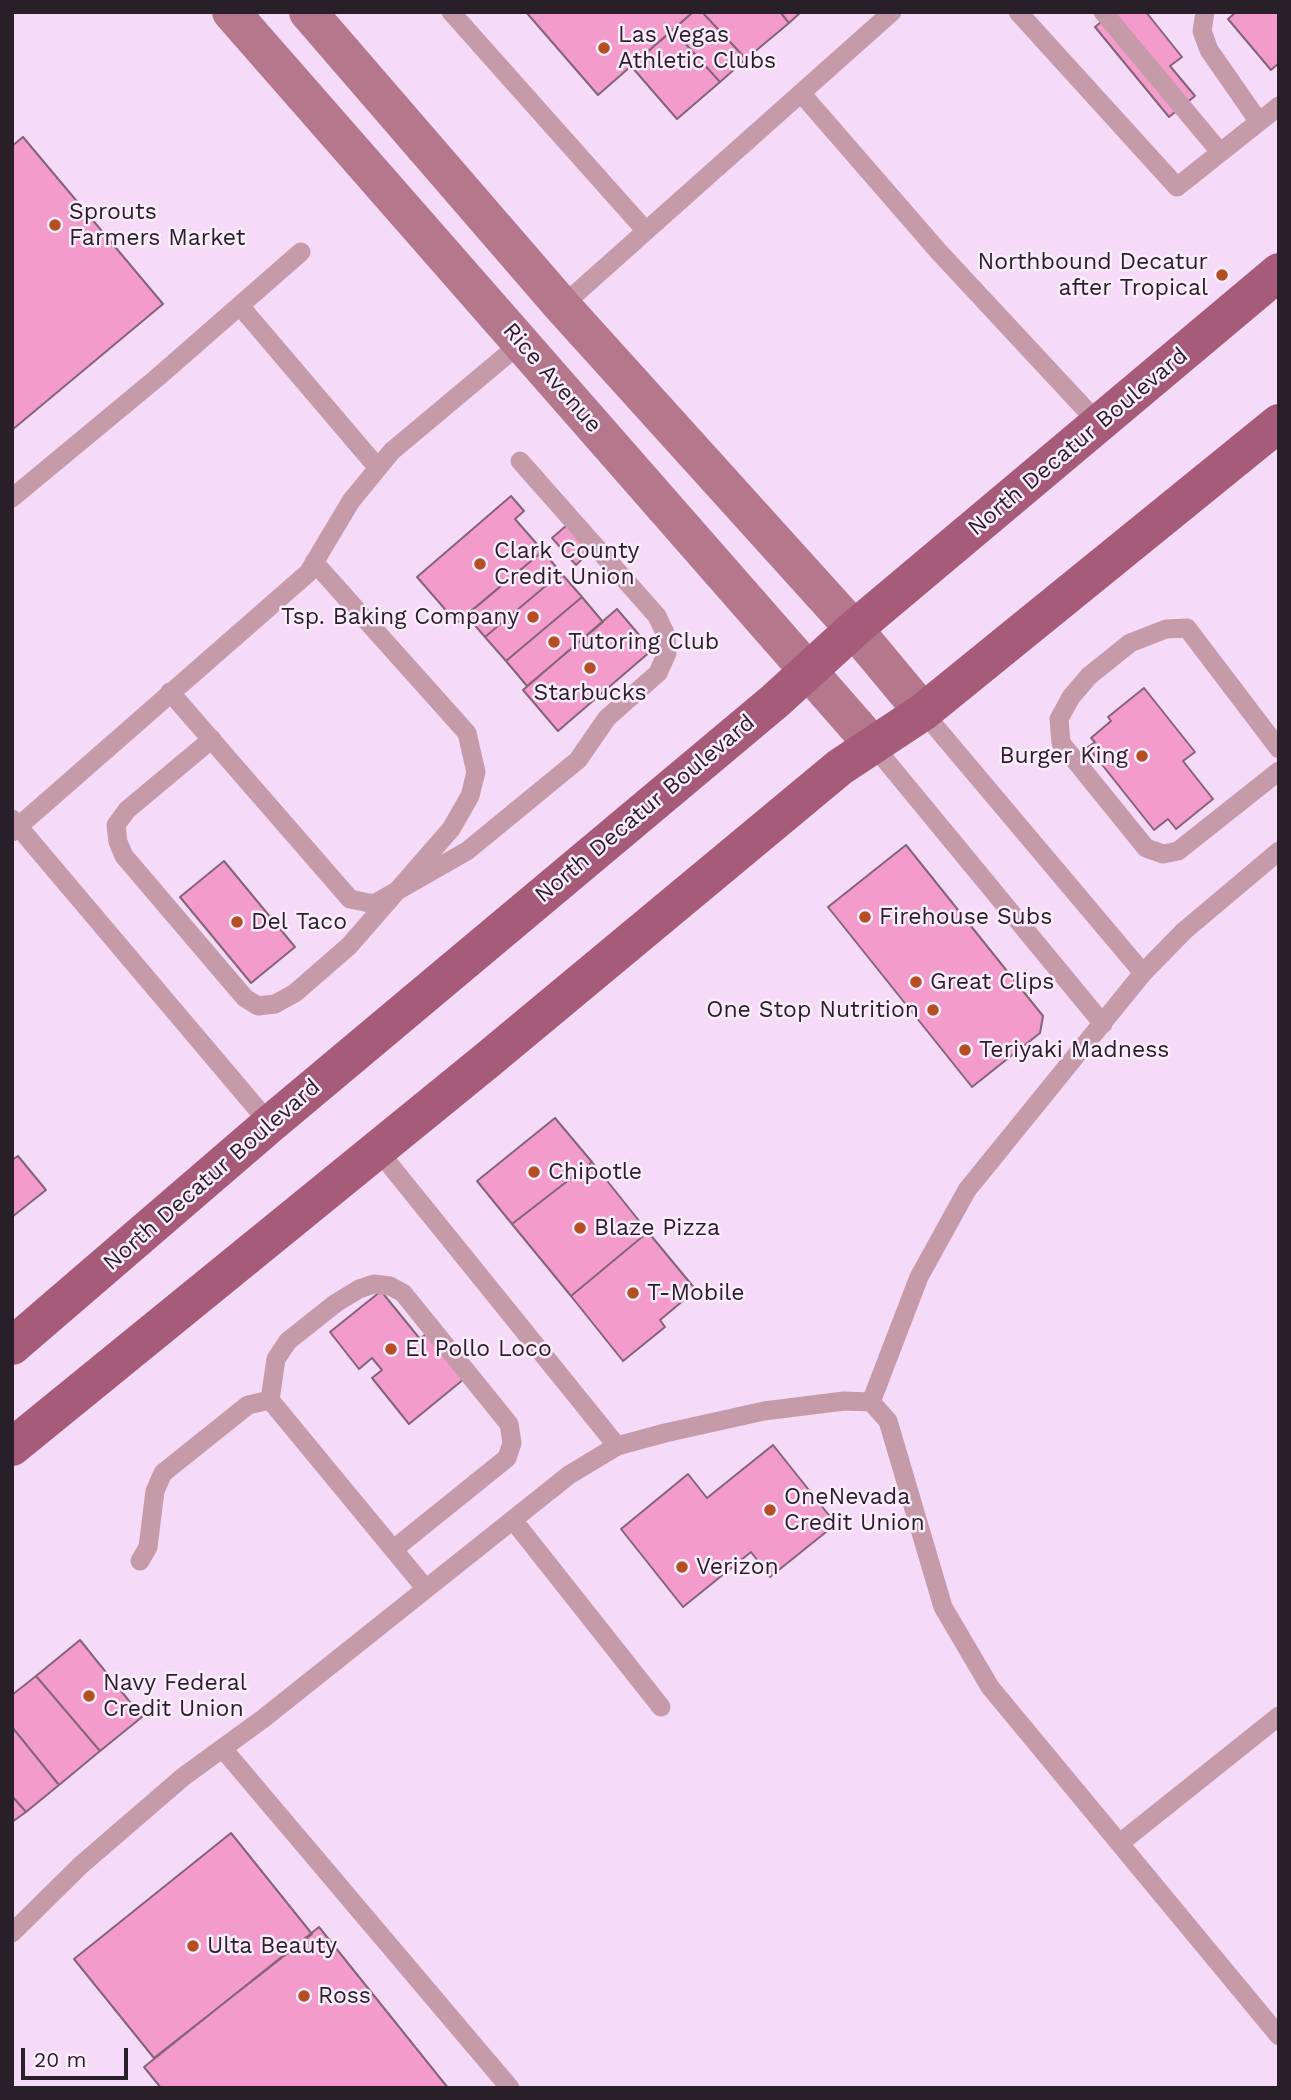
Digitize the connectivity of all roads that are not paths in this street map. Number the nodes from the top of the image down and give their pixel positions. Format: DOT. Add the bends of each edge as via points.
graph roads {
  1 [pos="231,12"];
  2 [pos="266,12"];
  3 [pos="309,12"];
  4 [pos="451,12"];
  5 [pos="892,12"];
  6 [pos="1018,12"];
  7 [pos="1103,12"];
  8 [pos="1205,12"];
  9 [pos="801,93"];
  10 [pos="1279,106"];
  11 [pos="1259,122"];
  12 [pos="340,136"];
  13 [pos="1220,152"];
  14 [pos="646,231"];
  15 [pos="301,252"];
  16 [pos="1279,272"];
  17 [pos="240,306"];
  18 [pos="562,306"];
  19 [pos="521,343"];
  20 [pos="1279,423"];
  21 [pos="1100,425"];
  22 [pos="520,461"];
  23 [pos="378,468"];
  24 [pos="12,498"];
  25 [pos="314,562"];
  26 [pos="854,629"];
  27 [pos="808,670"];
  28 [pos="170,692"];
  29 [pos="923,712"];
  30 [pos="212,739"];
  31 [pos="873,745"];
  32 [pos="1279,749"];
  33 [pos="1279,771"];
  34 [pos="14,826"];
  35 [pos="1279,851"];
  36 [pos="395,890"];
  37 [pos="1143,973"];
  38 [pos="1104,1024"];
  39 [pos="270,1124"];
  40 [pos="377,1149"];
  41 [pos="12,1346"];
  42 [pos="270,1400"];
  43 [pos="871,1402"];
  44 [pos="617,1446"];
  45 [pos="12,1447"];
  46 [pos="513,1520"];
  47 [pos="394,1549"];
  48 [pos="140,1561"];
  49 [pos="426,1589"];
  50 [pos="661,1707"];
  51 [pos="1279,1716"];
  52 [pos="223,1749"];
  53 [pos="1120,1843"];
  54 [pos="12,1933"];
  55 [pos="1279,2036"];
  56 [pos="510,2088"];
  1 -- 12 [label="street, Rice Avenue"];
  2 -- 12 [label="street"];
  3 -- 18 [label="street"];
  4 -- 14 [label="lane"];
  5 -- 9 [label="lane"];
  6 -- 13 [label="lane" via="1177,187"];
  7 -- 13 [label="lane"];
  8 -- 11 [label="lane" via="1202,31 1209,50"];
  9 -- 14 [label="lane"];
  9 -- 21 [label="lane" via="939,252"];
  10 -- 11 [label="lane"];
  11 -- 13 [label="lane"];
  12 -- 19 [label="street, Rice Avenue"];
  14 -- 18 [label="lane"];
  15 -- 17 [label="lane"];
  16 -- 21 [label="main road, North Decatur Boulevard"];
  17 -- 23 [label="lane"];
  17 -- 24 [label="lane"];
  18 -- 19 [label="street"];
  18 -- 26 [label="street"];
  19 -- 23 [label="lane" via="392,451"];
  19 -- 27 [label="street, Rice Avenue"];
  20 -- 29 [label="main road"];
  21 -- 26 [label="main road, North Decatur Boulevard"];
  22 -- 36 [label="lane" via="657,616 666,635 667,653 658,673 607,718 578,760 467,851"];
  23 -- 25 [label="lane" via="351,501"];
  25 -- 28 [label="lane" via="308,573"];
  25 -- 36 [label="lane" via="467,733 474,755 476,772 470,796 451,829"];
  26 -- 27 [label="main road, North Decatur Boulevard"];
  26 -- 29 [label="street"];
  27 -- 31 [label="street, Rice Avenue"];
  27 -- 39 [label="main road, North Decatur Boulevard"];
  28 -- 30 [label="lane"];
  28 -- 34 [label="lane"];
  29 -- 31 [label="main road"];
  29 -- 37 [label="lane"];
  30 -- 36 [label="lane" via="350,899 373,904"];
  30 -- 36 [label="lane" via="127,810 116,825 118,842 124,856 246,998 258,1006 275,1004 295,993 349,946"];
  31 -- 38 [label="lane"];
  31 -- 40 [label="main road" via="840,767"];
  32 -- 33 [label="lane" via="1187,628 1166,629 1130,643 1089,676 1059,719 1061,743 1146,848 1163,854 1178,851"];
  34 -- 39 [label="lane"];
  35 -- 37 [label="lane" via="1184,931"];
  37 -- 38 [label="lane"];
  38 -- 43 [label="lane" via="967,1189 919,1277"];
  39 -- 41 [label="main road, North Decatur Boulevard"];
  40 -- 44 [label="lane"];
  40 -- 45 [label="main road"];
  42 -- 47 [label="lane"];
  42 -- 47 [label="lane" via="276,1359 288,1342 336,1303 374,1284 403,1293 509,1424 512,1443 506,1458"];
  42 -- 48 [label="lane" via="248,1405 163,1473 155,1491 148,1547"];
  43 -- 44 [label="lane" via="764,1411"];
  43 -- 53 [label="lane" via="888,1421 950,1623 990,1687"];
  44 -- 46 [label="lane" via="569,1475"];
  46 -- 49 [label="lane"];
  46 -- 50 [label="lane"];
  47 -- 49 [label="lane"];
  49 -- 52 [label="lane"];
  51 -- 53 [label="lane"];
  52 -- 54 [label="lane" via="91,1856"];
  52 -- 56 [label="lane"];
  53 -- 55 [label="lane"];
}
